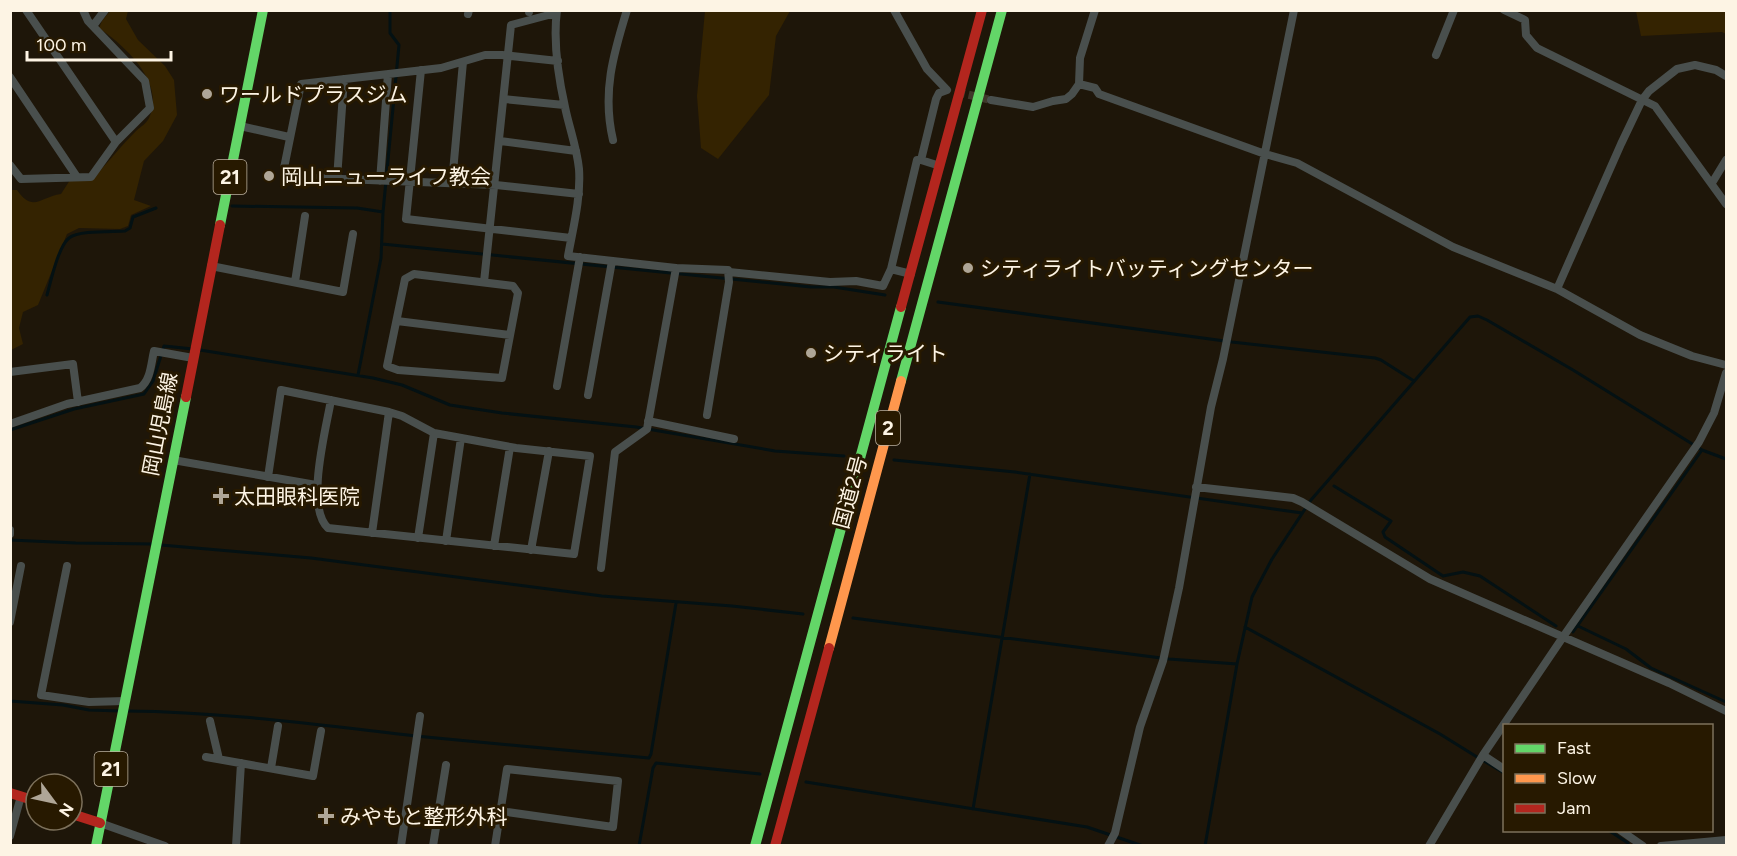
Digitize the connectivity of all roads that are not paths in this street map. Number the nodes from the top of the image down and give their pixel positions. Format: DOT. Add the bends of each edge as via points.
graph roads {
  1 [pos="26,10"];
  2 [pos="83,10"];
  3 [pos="105,10"];
  4 [pos="263,10"];
  5 [pos="627,10"];
  6 [pos="894,10"];
  7 [pos="982,10"];
  8 [pos="1002,10"];
  9 [pos="1095,10"];
  10 [pos="1294,10"];
  11 [pos="1454,10"];
  12 [pos="1504,10"];
  13 [pos="556,12"];
  14 [pos="93,26"];
  15 [pos="1436,55"];
  16 [pos="508,56"];
  17 [pos="558,61"];
  18 [pos="463,62"];
  19 [pos="421,70"];
  20 [pos="394,73"];
  21 [pos="1726,76"];
  22 [pos="10,77"];
  23 [pos="344,79"];
  24 [pos="1079,84"];
  25 [pos="504,99"];
  26 [pos="991,100"];
  27 [pos="1642,100"];
  28 [pos="564,105"];
  29 [pos="240,126"];
  30 [pos="289,137"];
  31 [pos="613,140"];
  32 [pos="500,141"];
  33 [pos="116,142"];
  34 [pos="576,151"];
  35 [pos="1265,154"];
  36 [pos="921,160"];
  37 [pos="1726,160"];
  38 [pos="10,165"];
  39 [pos="940,166"];
  40 [pos="77,177"];
  41 [pos="337,179"];
  42 [pos="384,182"];
  43 [pos="410,183"];
  44 [pos="452,183"];
  45 [pos="1712,183"];
  46 [pos="496,185"];
  47 [pos="579,194"];
  48 [pos="1726,204"];
  49 [pos="305,216"];
  50 [pos="490,229"];
  51 [pos="353,234"];
  52 [pos="571,238"];
  53 [pos="579,262"];
  54 [pos="611,265"];
  55 [pos="212,266"];
  56 [pos="891,269"];
  57 [pos="675,272"];
  58 [pos="911,274"];
  59 [pos="729,276"];
  60 [pos="295,282"];
  61 [pos="484,282"];
  62 [pos="1557,288"];
  63 [pos="396,321"];
  64 [pos="510,335"];
  65 [pos="194,351"];
  66 [pos="1726,366"];
  67 [pos="10,372"];
  68 [pos="1726,374"];
  69 [pos="556,386"];
  70 [pos="588,395"];
  71 [pos="331,400"];
  72 [pos="78,402"];
  73 [pos="389,412"];
  74 [pos="707,415"];
  75 [pos="648,422"];
  76 [pos="10,424"];
  77 [pos="434,433"];
  78 [pos="461,438"];
  79 [pos="734,439"];
  80 [pos="510,447"];
  81 [pos="549,451"];
  82 [pos="173,460"];
  83 [pos="268,477"];
  84 [pos="316,485"];
  85 [pos="1195,494"];
  86 [pos="372,533"];
  87 [pos="418,538"];
  88 [pos="446,541"];
  89 [pos="494,546"];
  90 [pos="531,550"];
  91 [pos="21,566"];
  92 [pos="68,566"];
  93 [pos="601,568"];
  94 [pos="10,622"];
  95 [pos="1563,636"];
  96 [pos="123,708"];
  97 [pos="1726,711"];
  98 [pos="420,716"];
  99 [pos="210,721"];
  100 [pos="1504,724"];
  101 [pos="1503,725"];
  102 [pos="278,726"];
  103 [pos="321,731"];
  104 [pos="1483,755"];
  105 [pos="206,757"];
  106 [pos="219,759"];
  107 [pos="241,763"];
  108 [pos="446,765"];
  109 [pos="271,768"];
  110 [pos="1503,768"];
  111 [pos="16,794"];
  112 [pos="500,810"];
  113 [pos="84,818"];
  114 [pos="100,824"];
  115 [pos="1622,832"];
  116 [pos="10,836"];
  117 [pos="1112,839"];
  118 [pos="1726,840"];
  119 [pos="96,846"];
  120 [pos="165,846"];
  121 [pos="236,846"];
  122 [pos="401,846"];
  123 [pos="433,846"];
  124 [pos="495,846"];
  125 [pos="755,846"];
  126 [pos="775,846"];
  127 [pos="1430,846"];
  128 [pos="1643,846"];
  129 [pos="1660,846"];
  1 -- 33 [label="street"];
  2 -- 14 [label="street"];
  3 -- 14 [label="street"];
  4 -- 29 [label="main road, 岡山児島線 / 21"];
  5 -- 31 [label="street" via="612,58 608,118"];
  6 -- 36 [label="street" via="927,69 947,90 936,99"];
  7 -- 39 [label="main road, 国道2号 / 2"];
  8 -- 126 [label="main road, 国道2号 / 2"];
  9 -- 24 [label="street" via="1080,58"];
  10 -- 35 [label="street"];
  11 -- 15 [label="street"];
  12 -- 27 [label="street" via="1525,20 1526,35 1537,48"];
  13 -- 16 [label="street" via="511,25"];
  13 -- 17 [label="street"];
  14 -- 33 [label="street" via="145,81 150,108"];
  16 -- 17 [label="street"];
  16 -- 18 [label="street" via="485,55"];
  16 -- 25 [label="street"];
  17 -- 28 [label="street"];
  18 -- 19 [label="street"];
  18 -- 44 [label="street"];
  19 -- 20 [label="street"];
  19 -- 43 [label="street"];
  20 -- 23 [label="street"];
  20 -- 42 [label="street"];
  21 -- 27 [label="street" via="1695,64 1677,69"];
  22 -- 40 [label="street"];
  23 -- 30 [label="street" via="301,84"];
  23 -- 41 [label="street"];
  24 -- 26 [label="street" via="1066,99 1033,107"];
  24 -- 35 [label="street"];
  25 -- 28 [label="street"];
  25 -- 32 [label="street"];
  27 -- 45 [label="street" via="1655,106"];
  27 -- 62 [label="street"];
  28 -- 34 [label="street"];
  29 -- 30 [label="street"];
  29 -- 55 [label="main road, 岡山児島線 / 21"];
  30 -- 41 [label="street" via="284,168 291,177"];
  32 -- 34 [label="street"];
  32 -- 46 [label="street"];
  33 -- 40 [label="street" via="91,177"];
  34 -- 47 [label="street"];
  35 -- 62 [label="street" via="1297,163 1453,247"];
  35 -- 85 [label="street"];
  36 -- 39 [label="street"];
  36 -- 56 [label="street" via="917,160"];
  37 -- 45 [label="street"];
  38 -- 40 [label="street" via="21,179"];
  39 -- 58 [label="main road, 国道2号 / 2"];
  41 -- 42 [label="street"];
  42 -- 43 [label="street"];
  43 -- 44 [label="street"];
  43 -- 50 [label="street" via="406,219"];
  44 -- 46 [label="street"];
  45 -- 48 [label="street"];
  46 -- 47 [label="street"];
  46 -- 50 [label="street"];
  47 -- 52 [label="street"];
  49 -- 60 [label="street"];
  50 -- 52 [label="street"];
  50 -- 61 [label="street"];
  51 -- 60 [label="street" via="343,292"];
  52 -- 53 [label="street" via="568,256"];
  53 -- 54 [label="street"];
  53 -- 69 [label="street"];
  54 -- 57 [label="street"];
  54 -- 70 [label="street"];
  55 -- 60 [label="street"];
  55 -- 65 [label="main road, 岡山児島線 / 21"];
  56 -- 58 [label="street"];
  56 -- 59 [label="street" via="883,286 856,281"];
  57 -- 59 [label="street" via="728,270"];
  57 -- 75 [label="street"];
  58 -- 125 [label="main road, 国道2号 / 2"];
  59 -- 74 [label="street"];
  61 -- 63 [label="street" via="414,274 405,279"];
  61 -- 64 [label="street" via="513,286 518,293"];
  62 -- 66 [label="street" via="1640,335"];
  63 -- 64 [label="street"];
  63 -- 64 [label="street" via="387,366 398,370 502,378"];
  65 -- 72 [label="street" via="154,351 146,384"];
  65 -- 82 [label="main road, 岡山児島線 / 21"];
  67 -- 72 [label="street" via="74,364"];
  68 -- 95 [label="street" via="1714,413 1697,445"];
  71 -- 73 [label="street"];
  71 -- 83 [label="street" via="281,390"];
  71 -- 84 [label="street"];
  72 -- 76 [label="street"];
  73 -- 77 [label="street"];
  73 -- 86 [label="street"];
  75 -- 79 [label="street"];
  75 -- 93 [label="street" via="647,429 615,452"];
  77 -- 78 [label="street"];
  77 -- 87 [label="street"];
  78 -- 80 [label="street"];
  78 -- 88 [label="street"];
  80 -- 81 [label="street"];
  80 -- 89 [label="street"];
  81 -- 90 [label="street"];
  81 -- 90 [label="street" via="590,456 574,554"];
  82 -- 83 [label="street"];
  82 -- 96 [label="main road, 岡山児島線 / 21"];
  83 -- 84 [label="street"];
  84 -- 86 [label="street" via="322,519 328,528"];
  85 -- 95 [label="street" via="1293,498 1430,579"];
  85 -- 117 [label="street" via="1164,658 1140,727"];
  86 -- 87 [label="street"];
  87 -- 88 [label="street"];
  88 -- 89 [label="street"];
  89 -- 90 [label="street"];
  91 -- 94 [label="street"];
  92 -- 96 [label="street" via="41,695"];
  95 -- 97 [label="street"];
  95 -- 100 [label="street"];
  96 -- 114 [label="main road, 岡山児島線 / 21"];
  98 -- 122 [label="street"];
  99 -- 106 [label="street"];
  101 -- 104 [label="street"];
  102 -- 109 [label="street"];
  103 -- 109 [label="street" via="313,776"];
  104 -- 110 [label="street"];
  104 -- 127 [label="street"];
  105 -- 106 [label="street"];
  106 -- 107 [label="street"];
  107 -- 109 [label="street"];
  107 -- 121 [label="street"];
  108 -- 123 [label="street"];
  111 -- 116 [label="street"];
  112 -- 112 [label="street" via="507,769 618,781 613,827"];
  112 -- 124 [label="street"];
  113 -- 114 [label="main road"];
  114 -- 119 [label="main road, 岡山児島線 / 21"];
  114 -- 120 [label="street"];
  115 -- 128 [label="street"];
  118 -- 129 [label="street"];
}
